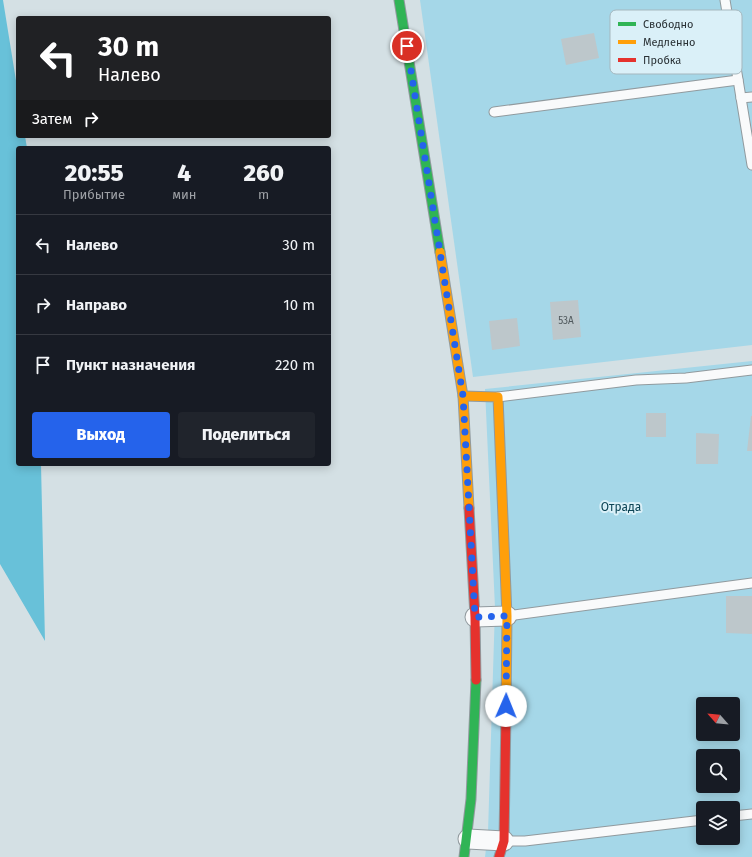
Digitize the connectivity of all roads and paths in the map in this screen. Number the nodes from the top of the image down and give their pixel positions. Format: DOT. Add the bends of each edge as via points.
graph roads {
  1 [pos="399,0"];
  2 [pos="725,0"];
  3 [pos="727,10"];
  4 [pos="737,74"];
  5 [pos="738,80"];
  6 [pos="752,97"];
  7 [pos="741,98"];
  8 [pos="494,112"];
  9 [pos="752,165"];
  10 [pos="752,370"];
  11 [pos="463,396"];
  12 [pos="498,397"];
  13 [pos="752,583"];
  14 [pos="507,616"];
  15 [pos="475,617"];
  16 [pos="752,814"];
  17 [pos="740,815"];
  18 [pos="696,821"];
  19 [pos="466,848"];
  20 [pos="502,849"];
  1 -- 11 [label="main road"];
  2 -- 3 [label="lane"];
  4 -- 5 [label="lane"];
  5 -- 7 [label="lane"];
  5 -- 8 [label="lane"];
  6 -- 7 [label="lane"];
  7 -- 9 [label="lane"];
  10 -- 12 [label="lane" via="686,378 636,380"];
  11 -- 12 [label="main road"];
  11 -- 15 [label="main road"];
  12 -- 14 [label="main road"];
  13 -- 14 [label="lane"];
  14 -- 15 [label="street"];
  14 -- 20 [label="main road"];
  15 -- 19 [label="main road" via="476,688 472,799"];
  16 -- 17 [label="lane"];
  18 -- 20 [label="lane" via="525,841"];
  19 -- 20 [label="street"];
}
